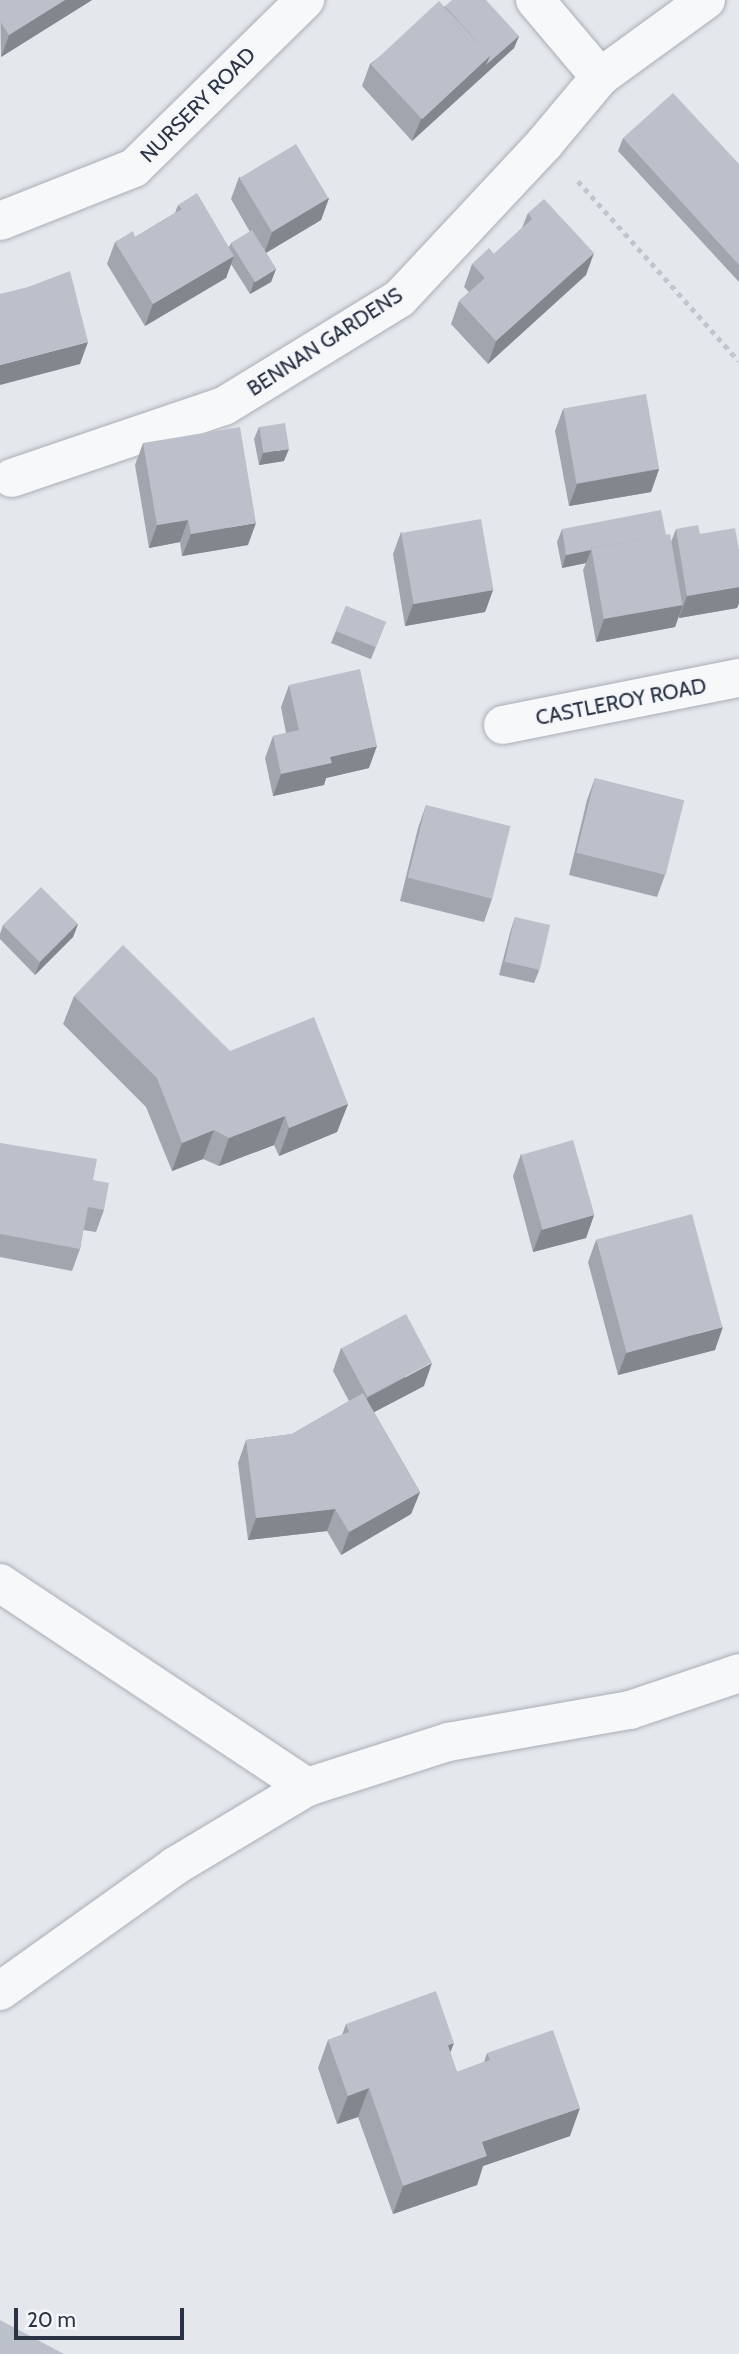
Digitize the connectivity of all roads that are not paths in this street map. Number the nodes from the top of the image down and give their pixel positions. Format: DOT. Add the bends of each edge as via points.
graph roads {
  1 [pos="305,0"];
  2 [pos="535,0"];
  3 [pos="706,0"];
  4 [pos="600,77"];
  5 [pos="0,221"];
  6 [pos="12,478"];
  7 [pos="739,678"];
  8 [pos="503,725"];
  9 [pos="0,1583"];
  10 [pos="739,1673"];
  11 [pos="307,1787"];
  12 [pos="0,1991"];
  1 -- 5 [label="street, NURSERY ROAD" via="134,168"];
  2 -- 4 [label="street"];
  3 -- 4 [label="street, BENNAN GARDENS"];
  4 -- 6 [label="street, BENNAN GARDENS" via="400,298 224,406"];
  7 -- 8 [label="street, CASTLEROY ROAD"];
  9 -- 11 [label="street"];
  10 -- 11 [label="street" via="630,1710 448,1742"];
  11 -- 12 [label="street" via="174,1866"];
}
